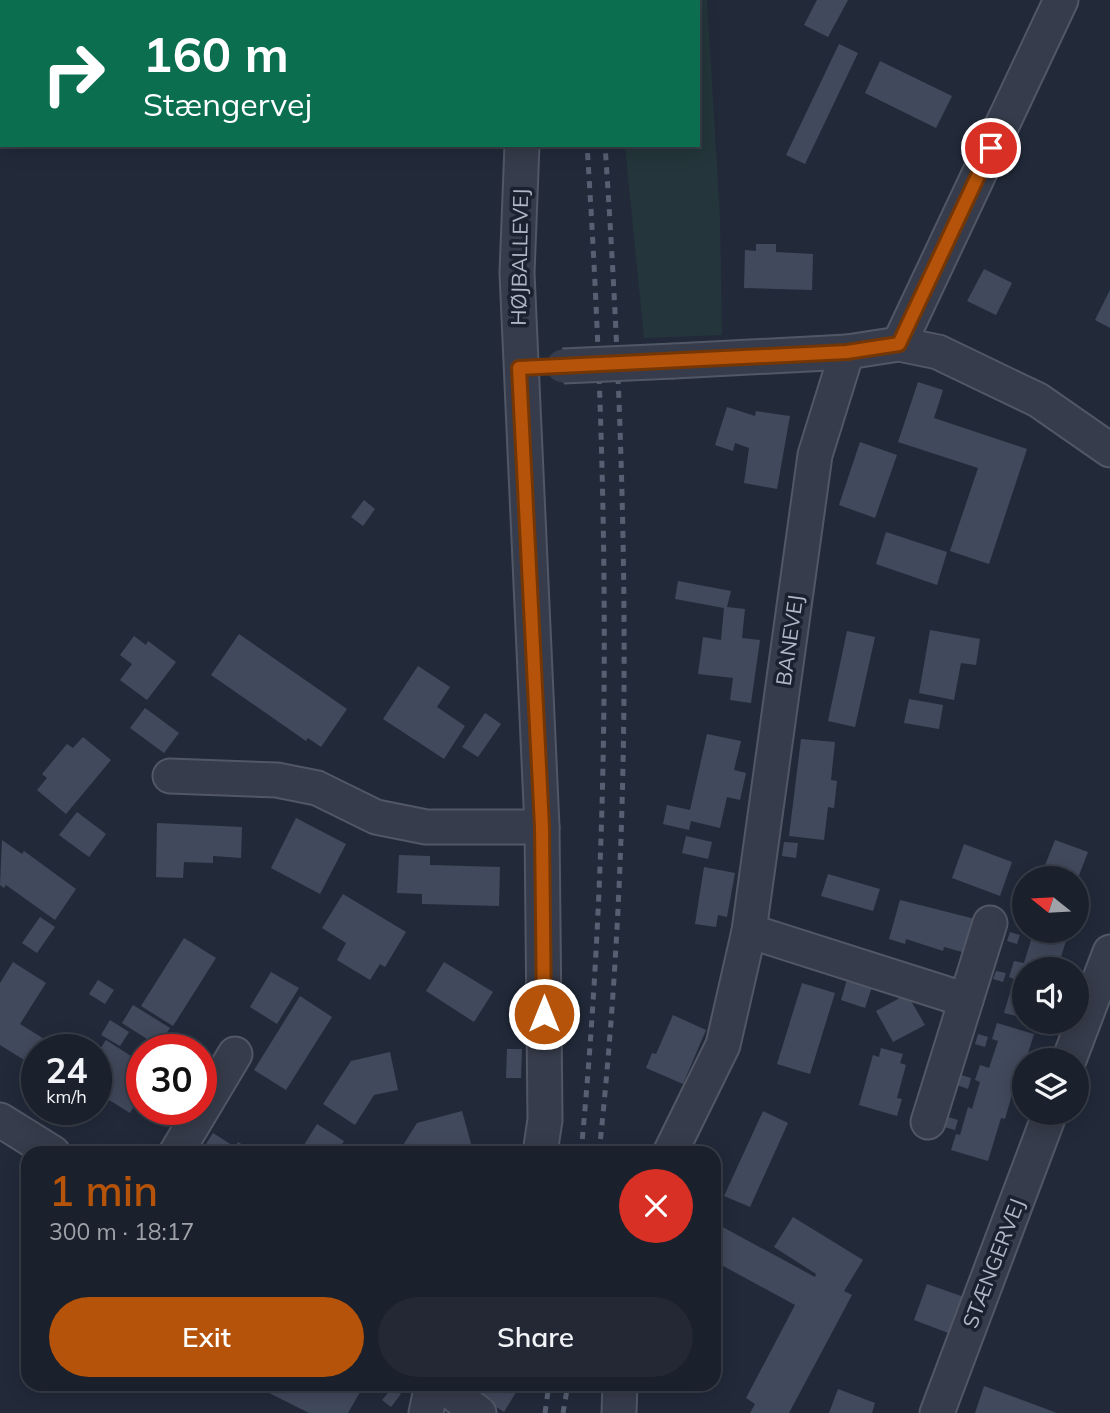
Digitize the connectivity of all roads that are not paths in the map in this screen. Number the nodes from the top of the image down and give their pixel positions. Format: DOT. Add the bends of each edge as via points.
graph roads {
  1 [pos="1061,0"];
  2 [pos="522,147"];
  3 [pos="899,344"];
  4 [pos="847,352"];
  5 [pos="519,368"];
  6 [pos="1110,450"];
  7 [pos="170,776"];
  8 [pos="542,827"];
  9 [pos="990,923"];
  10 [pos="748,931"];
  11 [pos="1110,952"];
  12 [pos="966,1000"];
  13 [pos="1074,1048"];
  14 [pos="235,1054"];
  15 [pos="0,1120"];
  16 [pos="928,1122"];
  17 [pos="1045,1125"];
  18 [pos="42,1146"];
  19 [pos="180,1146"];
  20 [pos="541,1146"];
  21 [pos="673,1146"];
  22 [pos="431,1391"];
  23 [pos="449,1391"];
  24 [pos="621,1391"];
  25 [pos="426,1413"];
  26 [pos="479,1413"];
  27 [pos="619,1413"];
  28 [pos="937,1413"];
  1 -- 3 [label="street"];
  2 -- 5 [label="street, HØJBALLEVEJ"];
  3 -- 4 [label="street"];
  3 -- 6 [label="street" via="938,352 1038,400"];
  4 -- 5 [label="street, bridge"];
  4 -- 10 [label="street, BANEVEJ" via="816,455"];
  5 -- 8 [label="street, HØJBALLEVEJ"];
  7 -- 8 [label="street" via="277,780 317,788 376,817 426,827"];
  8 -- 20 [label="street, HØJBALLEVEJ"];
  9 -- 12 [label="street"];
  10 -- 12 [label="street"];
  10 -- 21 [label="street, BANEVEJ" via="723,1045"];
  11 -- 13 [label="street"];
  12 -- 16 [label="street"];
  14 -- 19 [label="street"];
  15 -- 18 [label="street"];
  17 -- 28 [label="street, STÆNGERVEJ"];
  22 -- 25 [label="street"];
  23 -- 26 [label="street"];
  24 -- 27 [label="street"];
}
